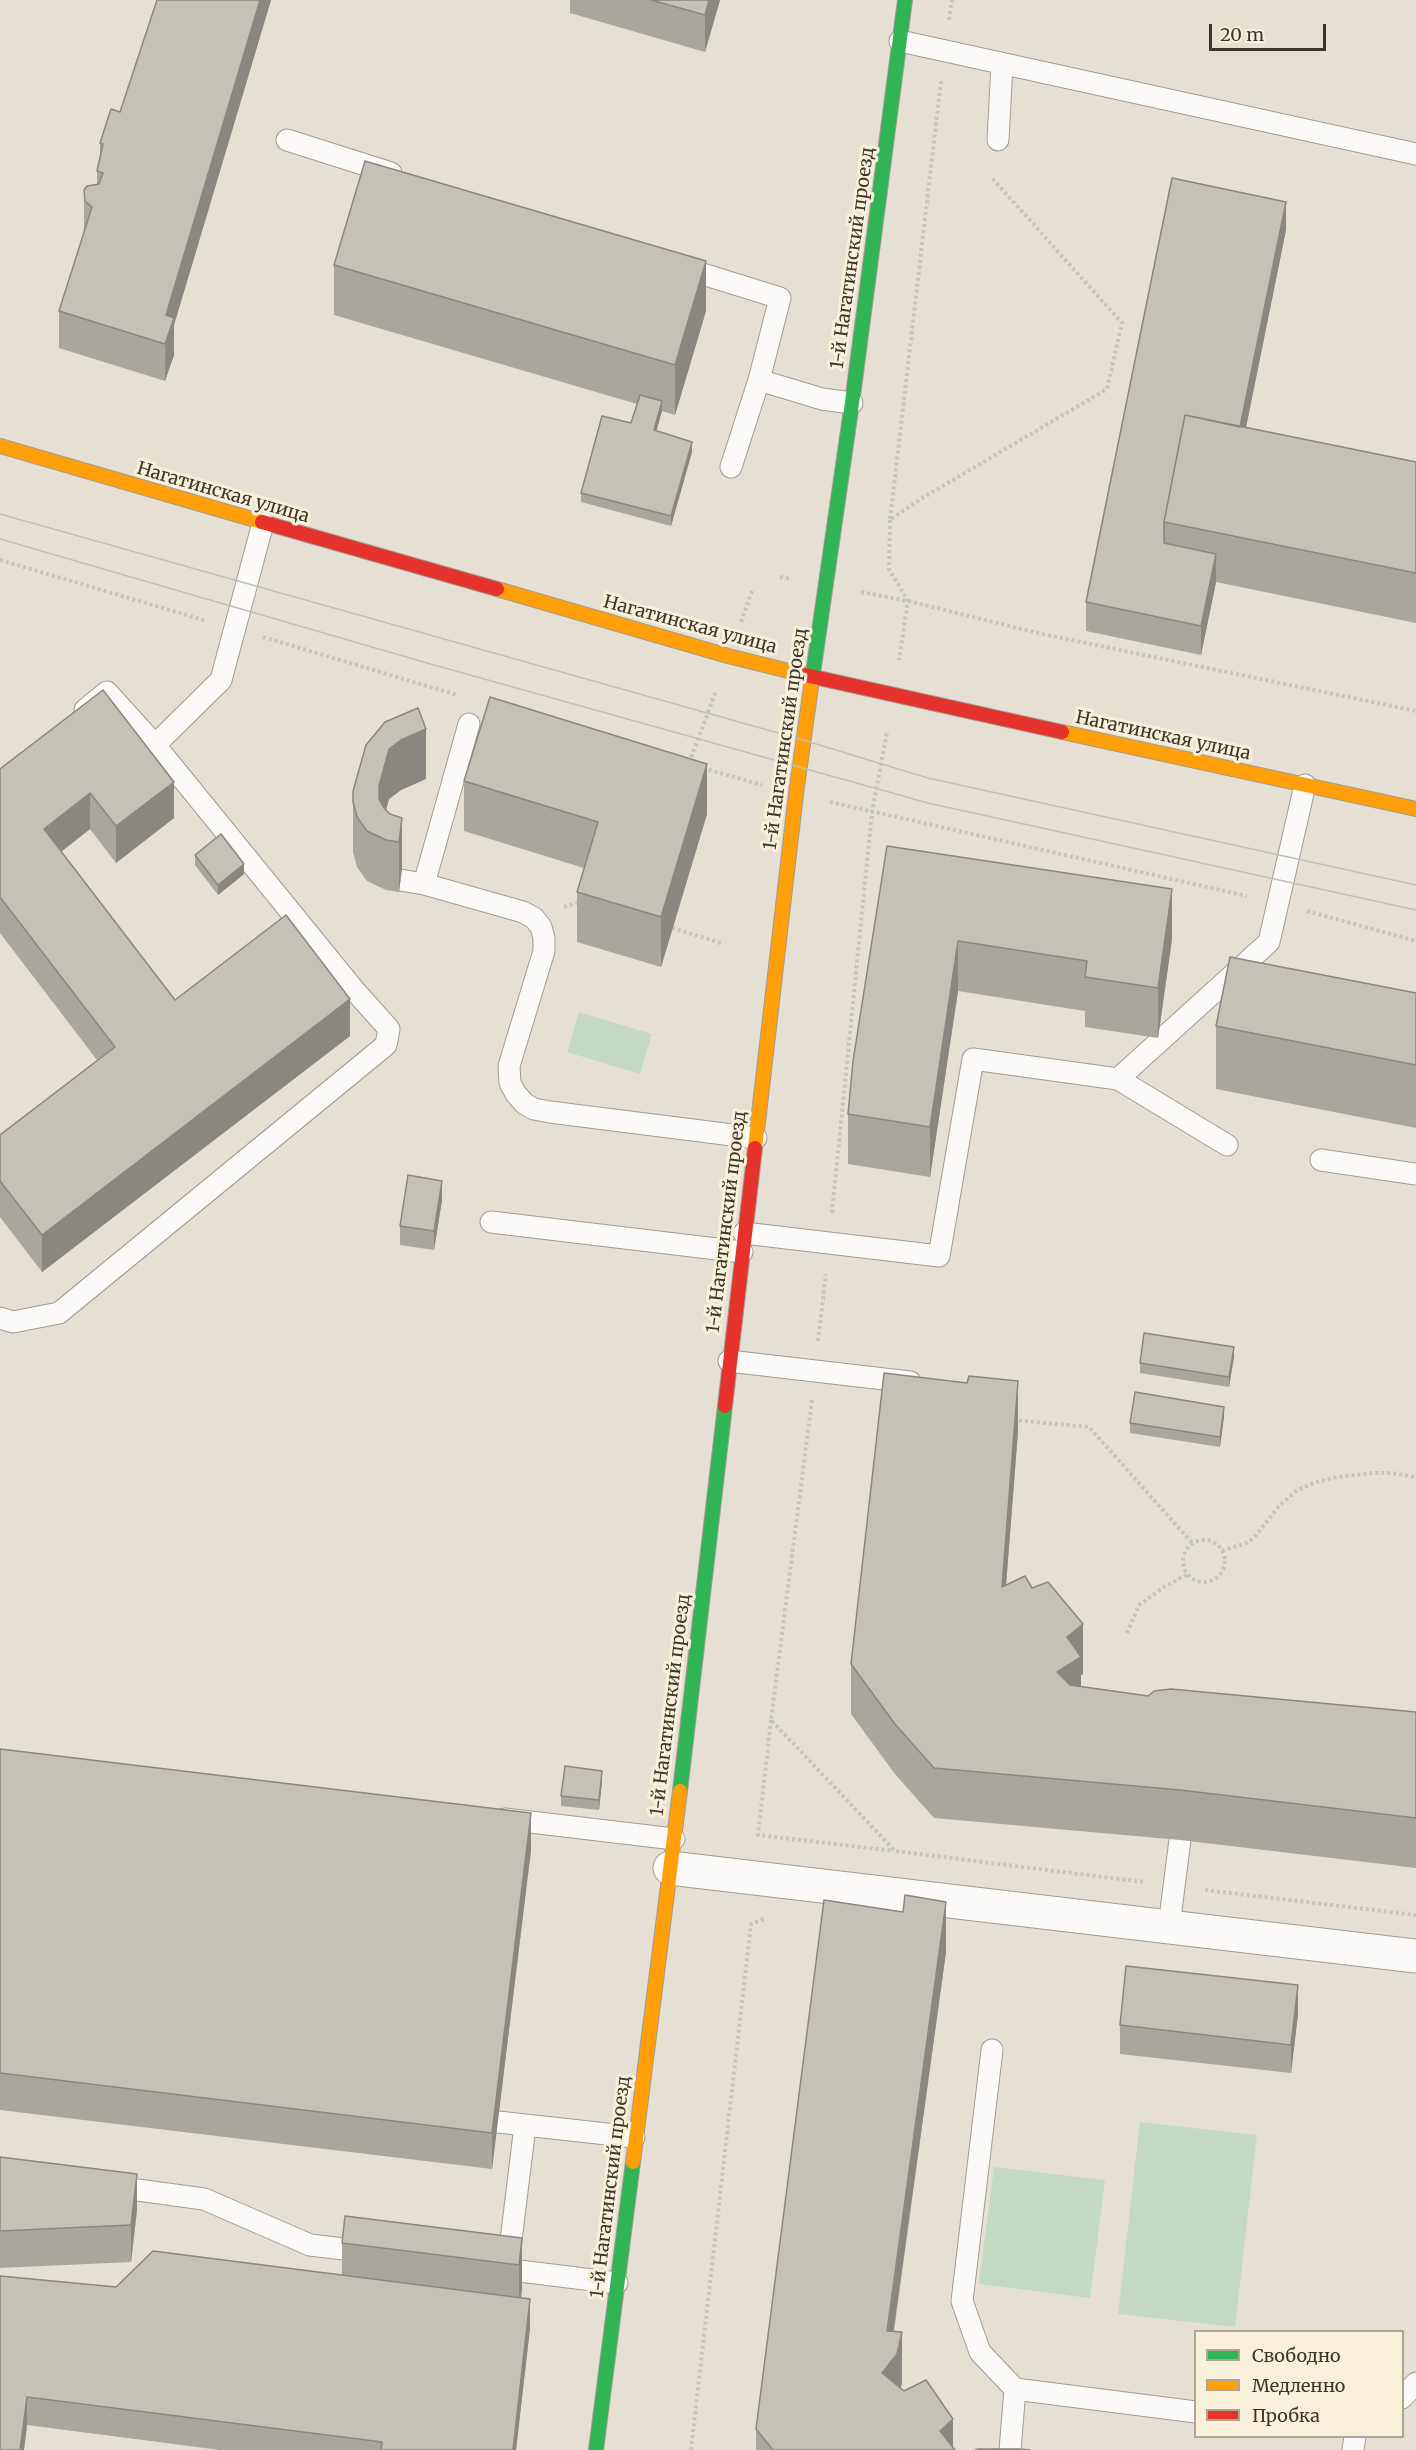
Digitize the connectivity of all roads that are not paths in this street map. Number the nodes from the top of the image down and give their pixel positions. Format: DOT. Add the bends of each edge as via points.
graph roads {
  1 [pos="905,0"];
  2 [pos="900,41"];
  3 [pos="1002,64"];
  4 [pos="287,140"];
  5 [pos="998,140"];
  6 [pos="1416,154"];
  7 [pos="410,179"];
  8 [pos="656,259"];
  9 [pos="759,380"];
  10 [pos="852,403"];
  11 [pos="0,446"];
  12 [pos="731,466"];
  13 [pos="263,523"];
  14 [pos="812,675"];
  15 [pos="71,721"];
  16 [pos="469,724"];
  17 [pos="155,745"];
  18 [pos="1305,785"];
  19 [pos="1416,809"];
  20 [pos="400,880"];
  21 [pos="424,884"];
  22 [pos="1118,1079"];
  23 [pos="756,1138"];
  24 [pos="1227,1145"];
  25 [pos="1321,1160"];
  26 [pos="1416,1174"];
  27 [pos="491,1222"];
  28 [pos="743,1243"];
  29 [pos="0,1318"];
  30 [pos="729,1361"];
  31 [pos="929,1384"];
  32 [pos="487,1816"];
  33 [pos="1180,1840"];
  34 [pos="672,1854"];
  35 [pos="1169,1926"];
  36 [pos="1416,1956"];
  37 [pos="992,2050"];
  38 [pos="498,2122"];
  39 [pos="525,2126"];
  40 [pos="634,2137"];
  41 [pos="91,2184"];
  42 [pos="391,2255"];
  43 [pos="473,2265"];
  44 [pos="508,2270"];
  45 [pos="617,2283"];
  46 [pos="1416,2383"];
  47 [pos="1015,2389"];
  48 [pos="1404,2396"];
  49 [pos="1194,2412"];
  50 [pos="596,2450"];
  51 [pos="1010,2450"];
  1 -- 2 [label="street, 1-й Нагатинский проезд"];
  2 -- 3 [label="lane"];
  2 -- 10 [label="street, 1-й Нагатинский проезд"];
  3 -- 5 [label="lane"];
  3 -- 6 [label="lane"];
  4 -- 7 [label="lane"];
  8 -- 9 [label="lane" via="780,298"];
  9 -- 10 [label="lane" via="822,399"];
  9 -- 12 [label="lane"];
  10 -- 14 [label="street, 1-й Нагатинский проезд"];
  11 -- 13 [label="street, Нагатинская улица"];
  13 -- 14 [label="street, Нагатинская улица" via="728,656"];
  13 -- 17 [label="lane" via="221,680"];
  14 -- 18 [label="street, Нагатинская улица"];
  14 -- 23 [label="street, 1-й Нагатинский проезд"];
  15 -- 17 [label="lane" via="107,692"];
  16 -- 21 [label="lane"];
  17 -- 29 [label="lane" via="389,1029 386,1046 59,1313 13,1322"];
  18 -- 19 [label="street, Нагатинская улица"];
  18 -- 22 [label="lane" via="1269,942"];
  20 -- 21 [label="lane"];
  21 -- 23 [label="lane" via="524,912 541,927 544,951 509,1066 510,1083 525,1104 550,1112"];
  22 -- 24 [label="lane"];
  22 -- 28 [label="lane" via="973,1059 939,1256 829,1245"];
  23 -- 28 [label="street, 1-й Нагатинский проезд"];
  25 -- 26 [label="lane"];
  27 -- 28 [label="lane"];
  28 -- 30 [label="street, 1-й Нагатинский проезд"];
  30 -- 31 [label="lane"];
  30 -- 34 [label="street, 1-й Нагатинский проезд"];
  32 -- 34 [label="lane"];
  33 -- 35 [label="lane"];
  34 -- 35 [label="street" via="801,1883"];
  34 -- 40 [label="street, 1-й Нагатинский проезд"];
  35 -- 36 [label="street"];
  37 -- 47 [label="lane" via="962,2301 980,2352"];
  38 -- 39 [label="lane"];
  39 -- 40 [label="lane"];
  39 -- 44 [label="lane"];
  40 -- 45 [label="street, 1-й Нагатинский проезд"];
  41 -- 42 [label="lane" via="204,2199 310,2245"];
  43 -- 44 [label="lane"];
  44 -- 45 [label="lane"];
  45 -- 50 [label="street, 1-й Нагатинский проезд"];
  46 -- 48 [label="lane"];
  47 -- 49 [label="lane"];
  47 -- 51 [label="lane"];
}
